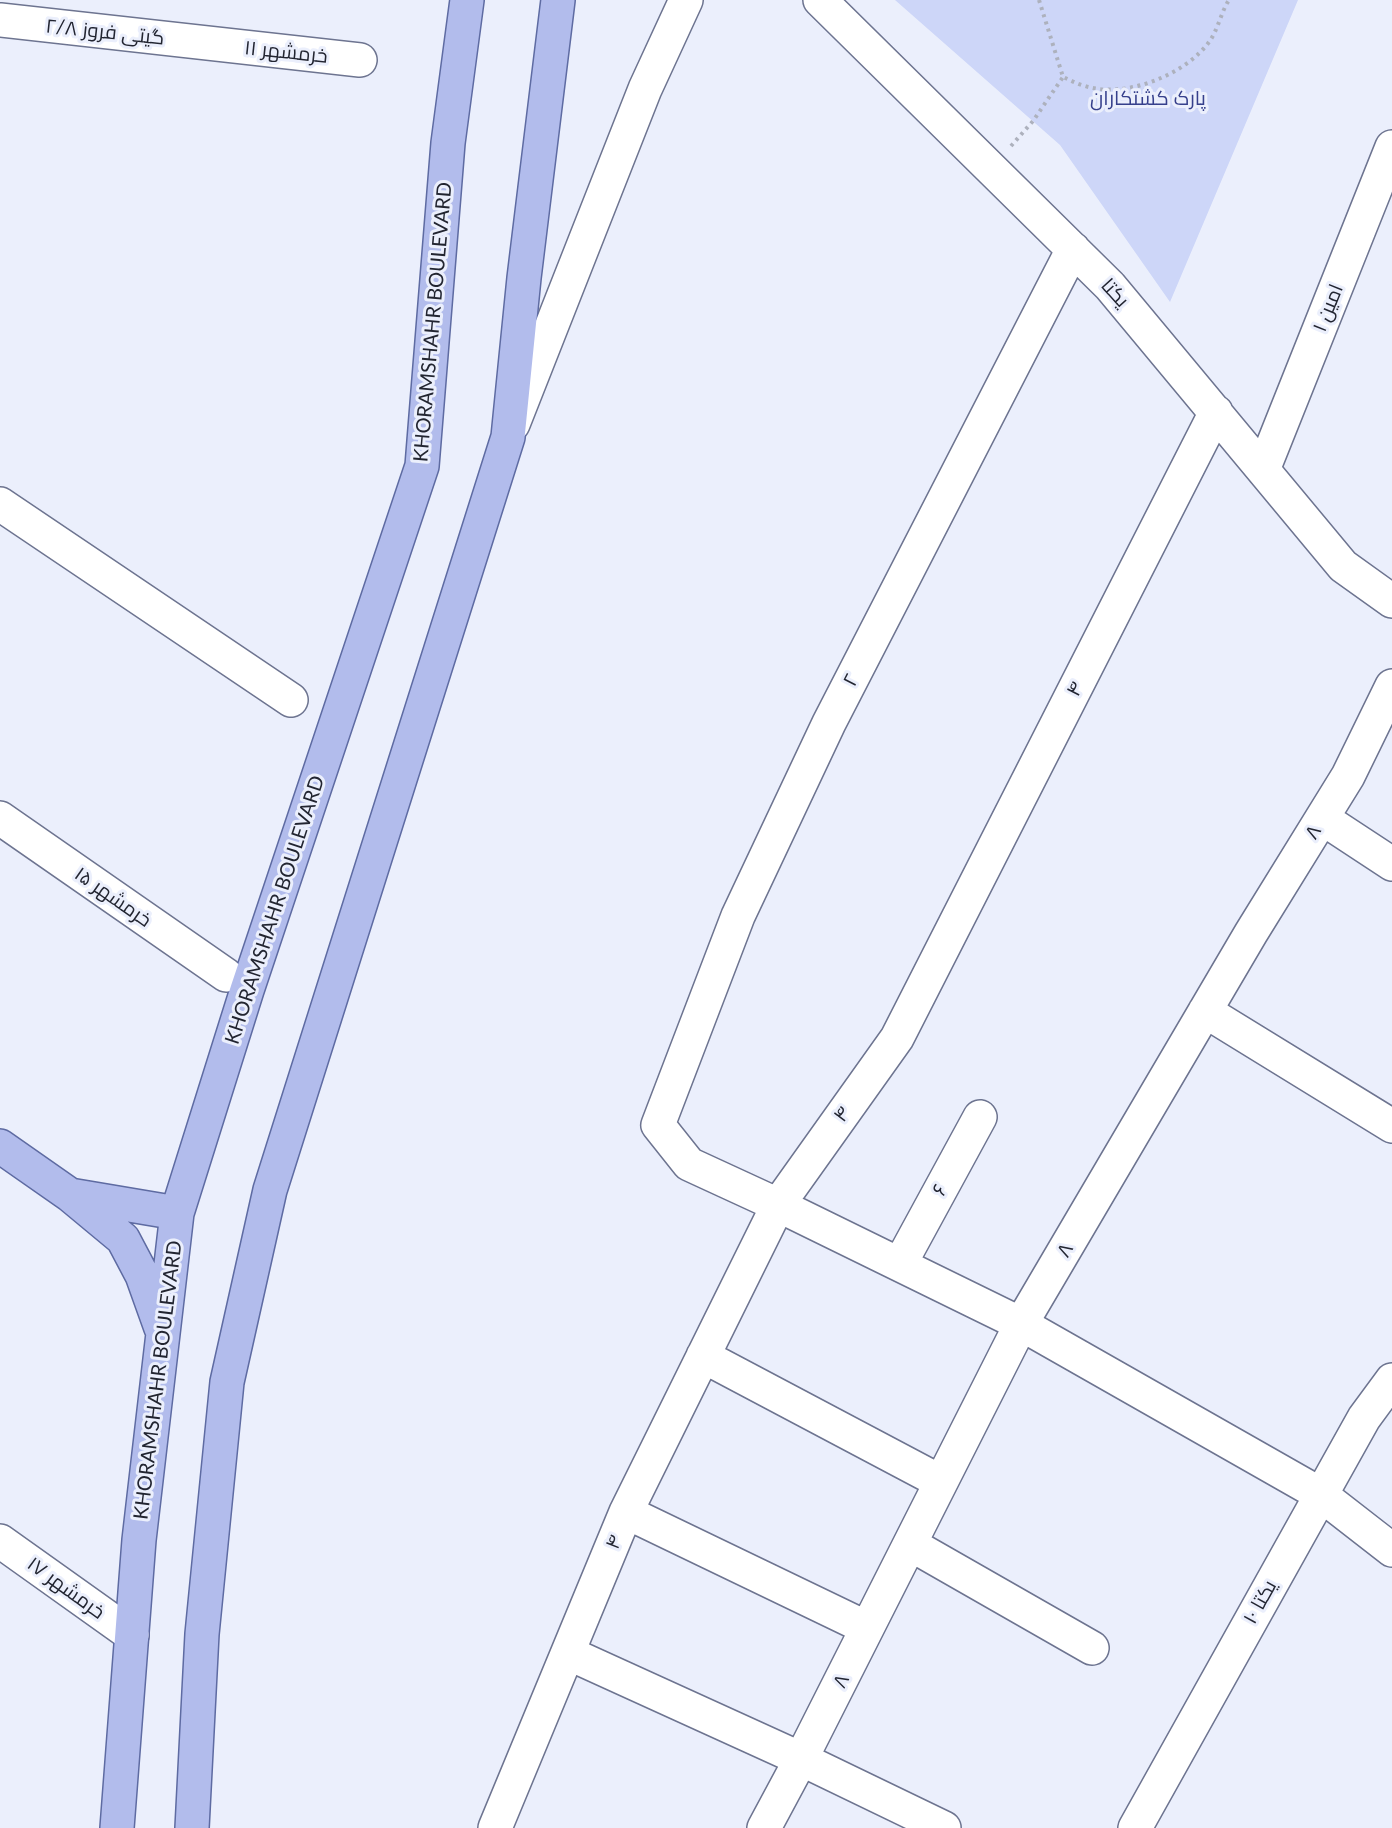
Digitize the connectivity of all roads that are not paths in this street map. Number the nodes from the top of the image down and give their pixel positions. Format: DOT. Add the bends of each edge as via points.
graph roads {
  1 [pos="467,0"];
  2 [pos="558,0"];
  3 [pos="686,0"];
  4 [pos="820,0"];
  5 [pos="0,20"];
  6 [pos="211,44"];
  7 [pos="360,60"];
  8 [pos="1392,147"];
  9 [pos="1073,249"];
  10 [pos="1215,412"];
  11 [pos="508,437"];
  12 [pos="1263,470"];
  13 [pos="0,504"];
  14 [pos="1392,601"];
  15 [pos="1392,686"];
  16 [pos="291,700"];
  17 [pos="0,818"];
  18 [pos="1322,818"];
  19 [pos="1392,864"];
  20 [pos="226,975"];
  21 [pos="1205,1011"];
  22 [pos="980,1117"];
  23 [pos="1392,1126"];
  24 [pos="0,1146"];
  25 [pos="70,1195"];
  26 [pos="778,1205"];
  27 [pos="177,1213"];
  28 [pos="900,1264"];
  29 [pos="1021,1324"];
  30 [pos="163,1334"];
  31 [pos="703,1356"];
  32 [pos="1392,1380"];
  33 [pos="941,1482"];
  34 [pos="1320,1494"];
  35 [pos="626,1512"];
  36 [pos="0,1541"];
  37 [pos="910,1544"];
  38 [pos="1392,1550"];
  39 [pos="867,1628"];
  40 [pos="132,1635"];
  41 [pos="1092,1648"];
  42 [pos="568,1653"];
  43 [pos="801,1759"];
  44 [pos="503,1825"];
  45 [pos="117,1828"];
  46 [pos="192,1828"];
  47 [pos="764,1828"];
  48 [pos="944,1828"];
  49 [pos="1135,1828"];
  1 -- 27 [label="main road, KHORAMSHAHR BOULEVARD" via="448,143 422,466"];
  2 -- 11 [label="main road"];
  3 -- 11 [label="street" via="645,89"];
  4 -- 9 [label="street, یکتا"];
  5 -- 6 [label="street, گیتی فروز ۲/۸"];
  6 -- 7 [label="street, ۱۱ خرمشهر"];
  8 -- 12 [label="street, امین ۱"];
  9 -- 10 [label="street, یکتا" via="1110,286"];
  9 -- 26 [label="street, ۲" via="828,723 738,916 657,1125 689,1164"];
  10 -- 12 [label="street, یکتا"];
  10 -- 26 [label="street, ۴" via="897,1038"];
  11 -- 46 [label="main road" via="270,1190 227,1382 202,1634"];
  12 -- 14 [label="street, یکتا" via="1343,566"];
  13 -- 16 [label="street"];
  15 -- 18 [label="street, ۸" via="1348,776"];
  17 -- 20 [label="street, ۱۵ خرمشهر"];
  18 -- 19 [label="street"];
  18 -- 21 [label="street, ۸"];
  21 -- 23 [label="street"];
  21 -- 29 [label="street, ۸"];
  22 -- 28 [label="street, ۶"];
  24 -- 25 [label="main road"];
  25 -- 27 [label="main road"];
  25 -- 30 [label="main road" via="123,1239 142,1275"];
  26 -- 28 [label="street"];
  26 -- 31 [label="street, ۴"];
  27 -- 30 [label="main road, KHORAMSHAHR BOULEVARD"];
  28 -- 29 [label="street"];
  29 -- 33 [label="street, ۸"];
  29 -- 34 [label="street"];
  30 -- 40 [label="main road, KHORAMSHAHR BOULEVARD"];
  31 -- 33 [label="street"];
  31 -- 35 [label="street, ۴"];
  32 -- 34 [label="street, ۱۰ یکتا" via="1364,1418"];
  33 -- 37 [label="street, ۸"];
  34 -- 38 [label="street"];
  34 -- 49 [label="street, ۱۰ یکتا"];
  35 -- 39 [label="street"];
  35 -- 42 [label="street, ۴"];
  36 -- 40 [label="street, ۱۷ خرمشهر"];
  37 -- 39 [label="street, ۸"];
  37 -- 41 [label="street"];
  39 -- 43 [label="street, ۸"];
  40 -- 45 [label="main road, KHORAMSHAHR BOULEVARD"];
  42 -- 43 [label="street"];
  42 -- 44 [label="street, ۴"];
  43 -- 47 [label="street, ۸"];
  43 -- 48 [label="street"];
}
